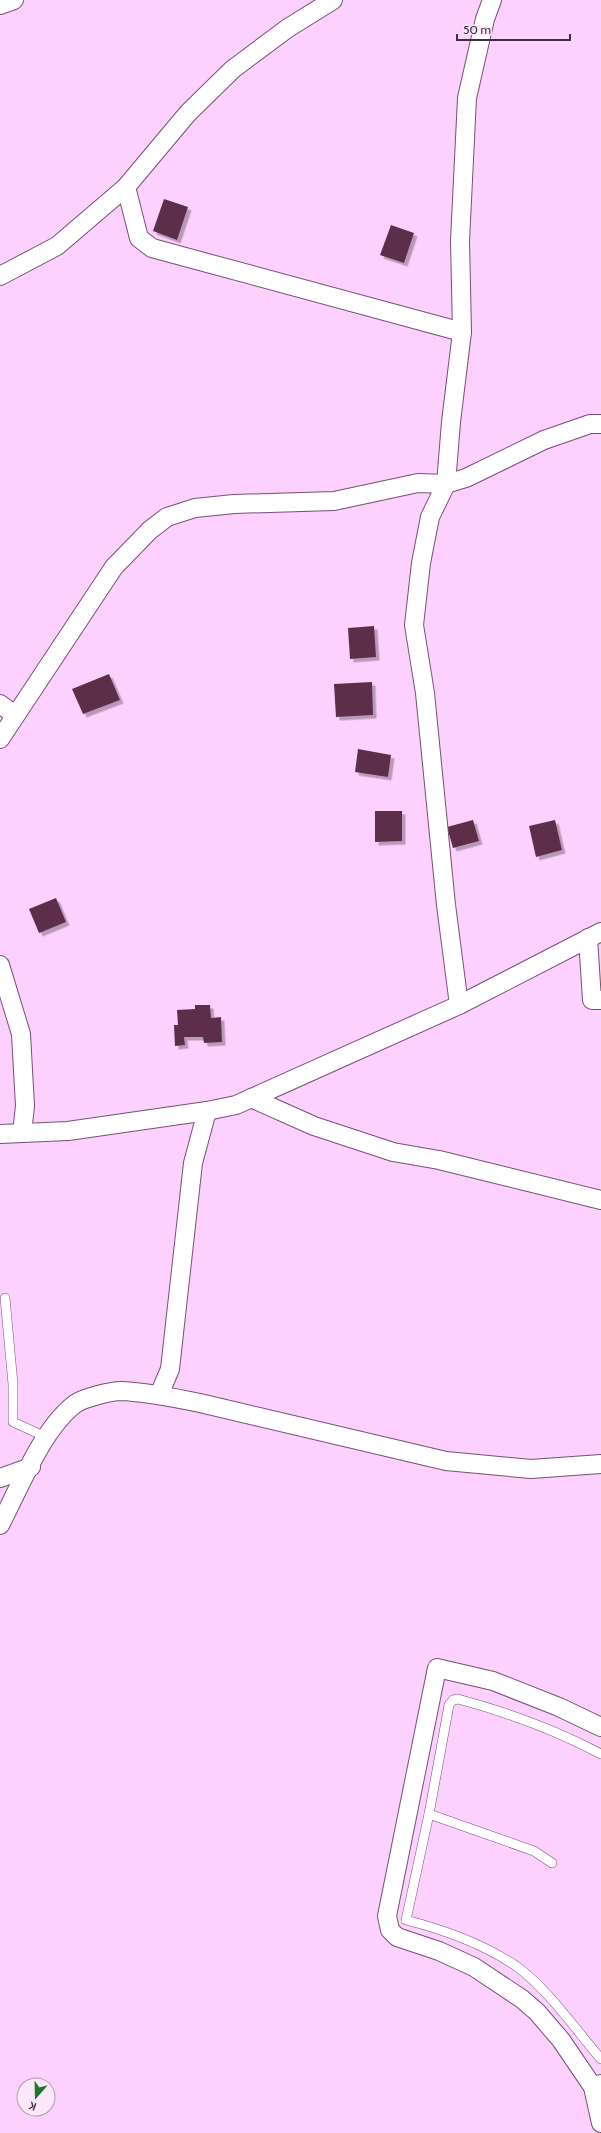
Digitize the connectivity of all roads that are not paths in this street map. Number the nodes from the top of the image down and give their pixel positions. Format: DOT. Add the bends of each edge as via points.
graph roads {
  1 [pos="14,0"];
  2 [pos="333,0"];
  3 [pos="492,0"];
  4 [pos="0,5"];
  5 [pos="126,187"];
  6 [pos="0,276"];
  7 [pos="462,332"];
  8 [pos="601,424"];
  9 [pos="446,484"];
  10 [pos="0,704"];
  11 [pos="15,715"];
  12 [pos="0,740"];
  13 [pos="595,935"];
  14 [pos="0,965"];
  15 [pos="601,1000"];
  16 [pos="459,1005"];
  17 [pos="251,1098"];
  18 [pos="207,1111"];
  19 [pos="22,1133"];
  20 [pos="0,1134"];
  21 [pos="601,1200"];
  22 [pos="5,1298"];
  23 [pos="159,1395"];
  24 [pos="46,1437"];
  25 [pos="601,1464"];
  26 [pos="31,1467"];
  27 [pos="0,1478"];
  28 [pos="0,1525"];
  29 [pos="601,1727"];
  30 [pos="601,1754"];
  31 [pos="429,1814"];
  32 [pos="552,1863"];
  33 [pos="601,2059"];
  34 [pos="597,2085"];
  35 [pos="601,2123"];
  1 -- 4 [label="street"];
  2 -- 5 [label="street" via="288,28 233,69 188,113"];
  3 -- 7 [label="street" via="480,38 467,98 460,241"];
  5 -- 6 [label="street" via="57,246"];
  5 -- 7 [label="street" via="139,238 152,248"];
  7 -- 9 [label="street"];
  8 -- 9 [label="street" via="590,424 544,440 466,478"];
  9 -- 11 [label="street" via="418,483 334,501 234,504 195,508 167,517 150,530 114,567"];
  9 -- 16 [label="street" via="430,517 421,563 414,625 425,693 445,897"];
  10 -- 11 [label="street"];
  11 -- 12 [label="street"];
  13 -- 15 [label="street" via="592,1000"];
  13 -- 16 [label="street"];
  14 -- 19 [label="street" via="21,1034 25,1106"];
  16 -- 17 [label="street"];
  17 -- 18 [label="street" via="236,1105"];
  17 -- 21 [label="street" via="314,1126 393,1152 439,1160"];
  18 -- 19 [label="street" via="68,1131"];
  18 -- 23 [label="street" via="193,1163 170,1370"];
  19 -- 20 [label="street"];
  22 -- 24 [label="lane" via="13,1384 13,1422"];
  23 -- 24 [label="street" via="120,1391 76,1403 53,1425"];
  23 -- 25 [label="street" via="446,1461 531,1469"];
  24 -- 26 [label="street"];
  26 -- 27 [label="street"];
  26 -- 28 [label="street"];
  29 -- 34 [label="street" via="506,1686 437,1668 387,1916 390,1930 397,1936 474,1967 522,1999 537,2012"];
  30 -- 31 [label="lane" via="557,1732 501,1711 456,1699 449,1705"];
  31 -- 32 [label="lane" via="534,1851"];
  31 -- 33 [label="lane" via="406,1920 452,1933 481,1946 516,1967 547,1996"];
  34 -- 35 [label="street"];
}
